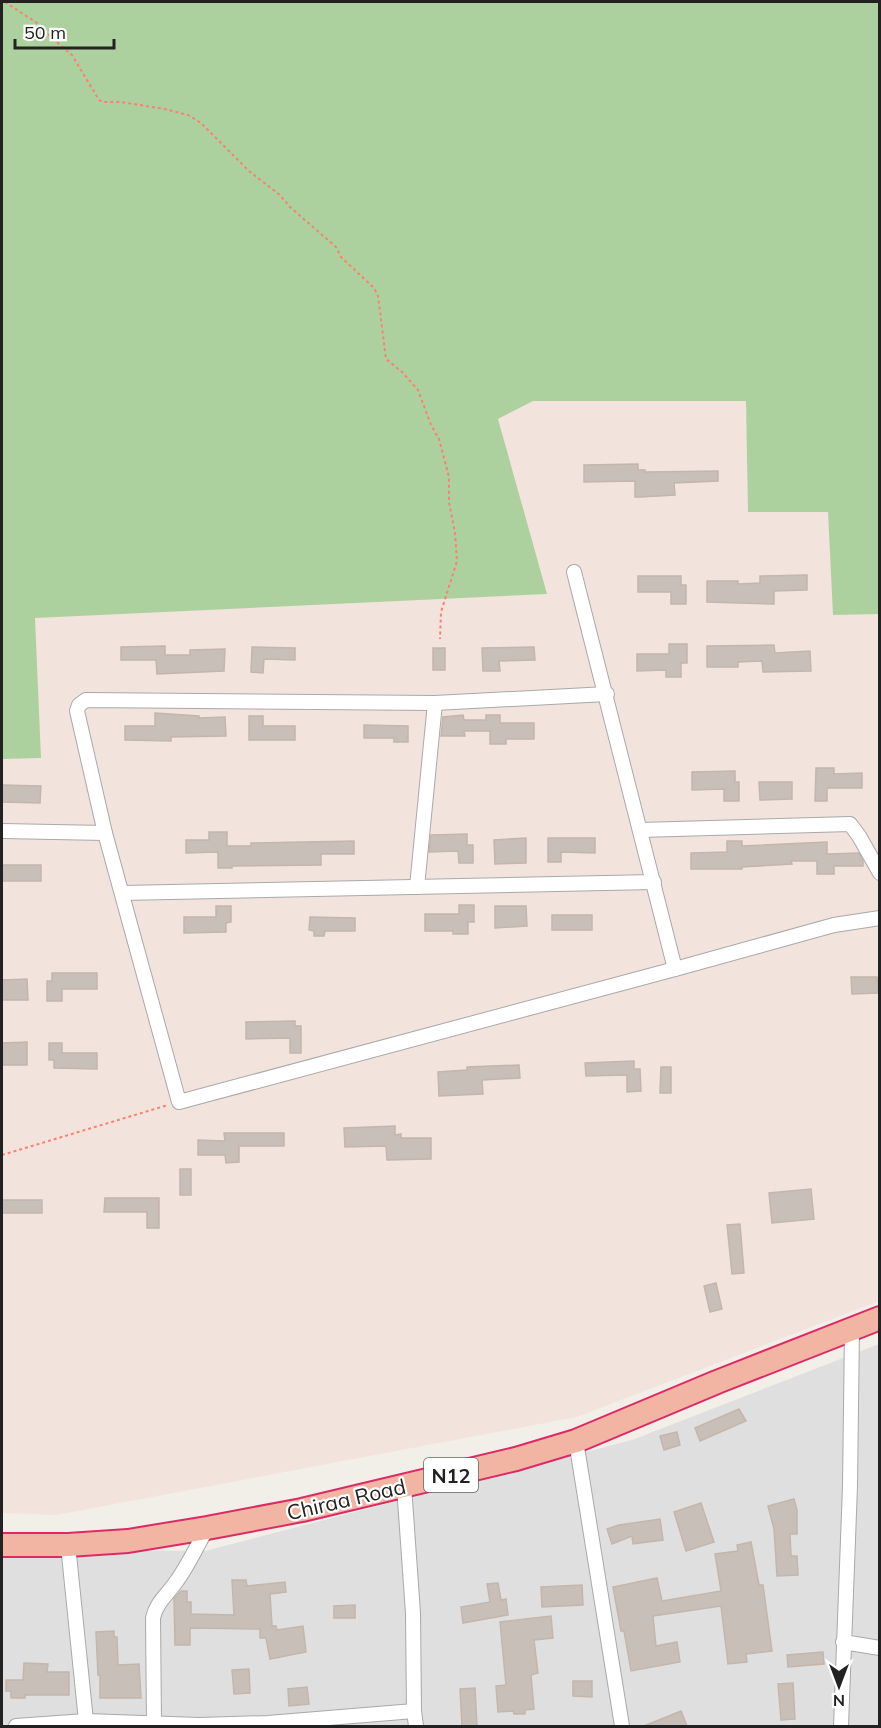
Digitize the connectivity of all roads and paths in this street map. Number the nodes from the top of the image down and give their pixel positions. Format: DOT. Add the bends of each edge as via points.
graph roads {
  1 [pos="5,2"];
  2 [pos="574,572"];
  3 [pos="440,639"];
  4 [pos="607,694"];
  5 [pos="435,703"];
  6 [pos="640,830"];
  7 [pos="2,831"];
  8 [pos="105,833"];
  9 [pos="879,873"];
  10 [pos="654,882"];
  11 [pos="417,887"];
  12 [pos="122,893"];
  13 [pos="879,918"];
  14 [pos="675,969"];
  15 [pos="179,1102"];
  16 [pos="2,1155"];
  17 [pos="879,1318"];
  18 [pos="852,1328"];
  19 [pos="576,1441"];
  20 [pos="404,1486"];
  21 [pos="207,1528"];
  22 [pos="2,1545"];
  23 [pos="68,1545"];
  24 [pos="843,1641"];
  25 [pos="879,1648"];
  26 [pos="414,1711"];
  27 [pos="86,1721"];
  28 [pos="154,1723"];
  29 [pos="16,1726"];
  30 [pos="200,1726"];
  31 [pos="416,1726"];
  32 [pos="622,1726"];
  33 [pos="842,1726"];
  1 -- 3 [label="path" via="37,23 72,55 99,100 165,109 201,123 336,247 341,257 374,288 386,359 418,390 439,439 449,477 457,561 441,612"];
  2 -- 4 [label="street"];
  4 -- 5 [label="street"];
  4 -- 6 [label="street"];
  5 -- 8 [label="street" via="86,700 78,711"];
  5 -- 11 [label="street"];
  6 -- 9 [label="street" via="850,824"];
  6 -- 10 [label="street"];
  7 -- 8 [label="street"];
  8 -- 12 [label="street"];
  10 -- 11 [label="street"];
  10 -- 14 [label="street"];
  11 -- 12 [label="street"];
  12 -- 15 [label="street"];
  13 -- 14 [label="street" via="834,925"];
  14 -- 15 [label="street"];
  15 -- 16 [label="path"];
  17 -- 18 [label="highway, Chiraa Road / N12"];
  18 -- 19 [label="highway, Chiraa Road / N12"];
  18 -- 24 [label="street"];
  19 -- 20 [label="highway, Chiraa Road / N12"];
  19 -- 32 [label="street"];
  20 -- 21 [label="highway, Chiraa Road / N12"];
  20 -- 26 [label="street" via="413,1613"];
  21 -- 23 [label="highway, Chiraa Road / N12" via="128,1541"];
  21 -- 28 [label="street" via="155,1610"];
  22 -- 23 [label="highway, Chiraa Road / N12"];
  23 -- 27 [label="street"];
  24 -- 25 [label="street"];
  24 -- 33 [label="street"];
  26 -- 30 [label="street"];
  26 -- 31 [label="street"];
  27 -- 28 [label="street"];
  27 -- 29 [label="street"];
  28 -- 30 [label="street"];
}
